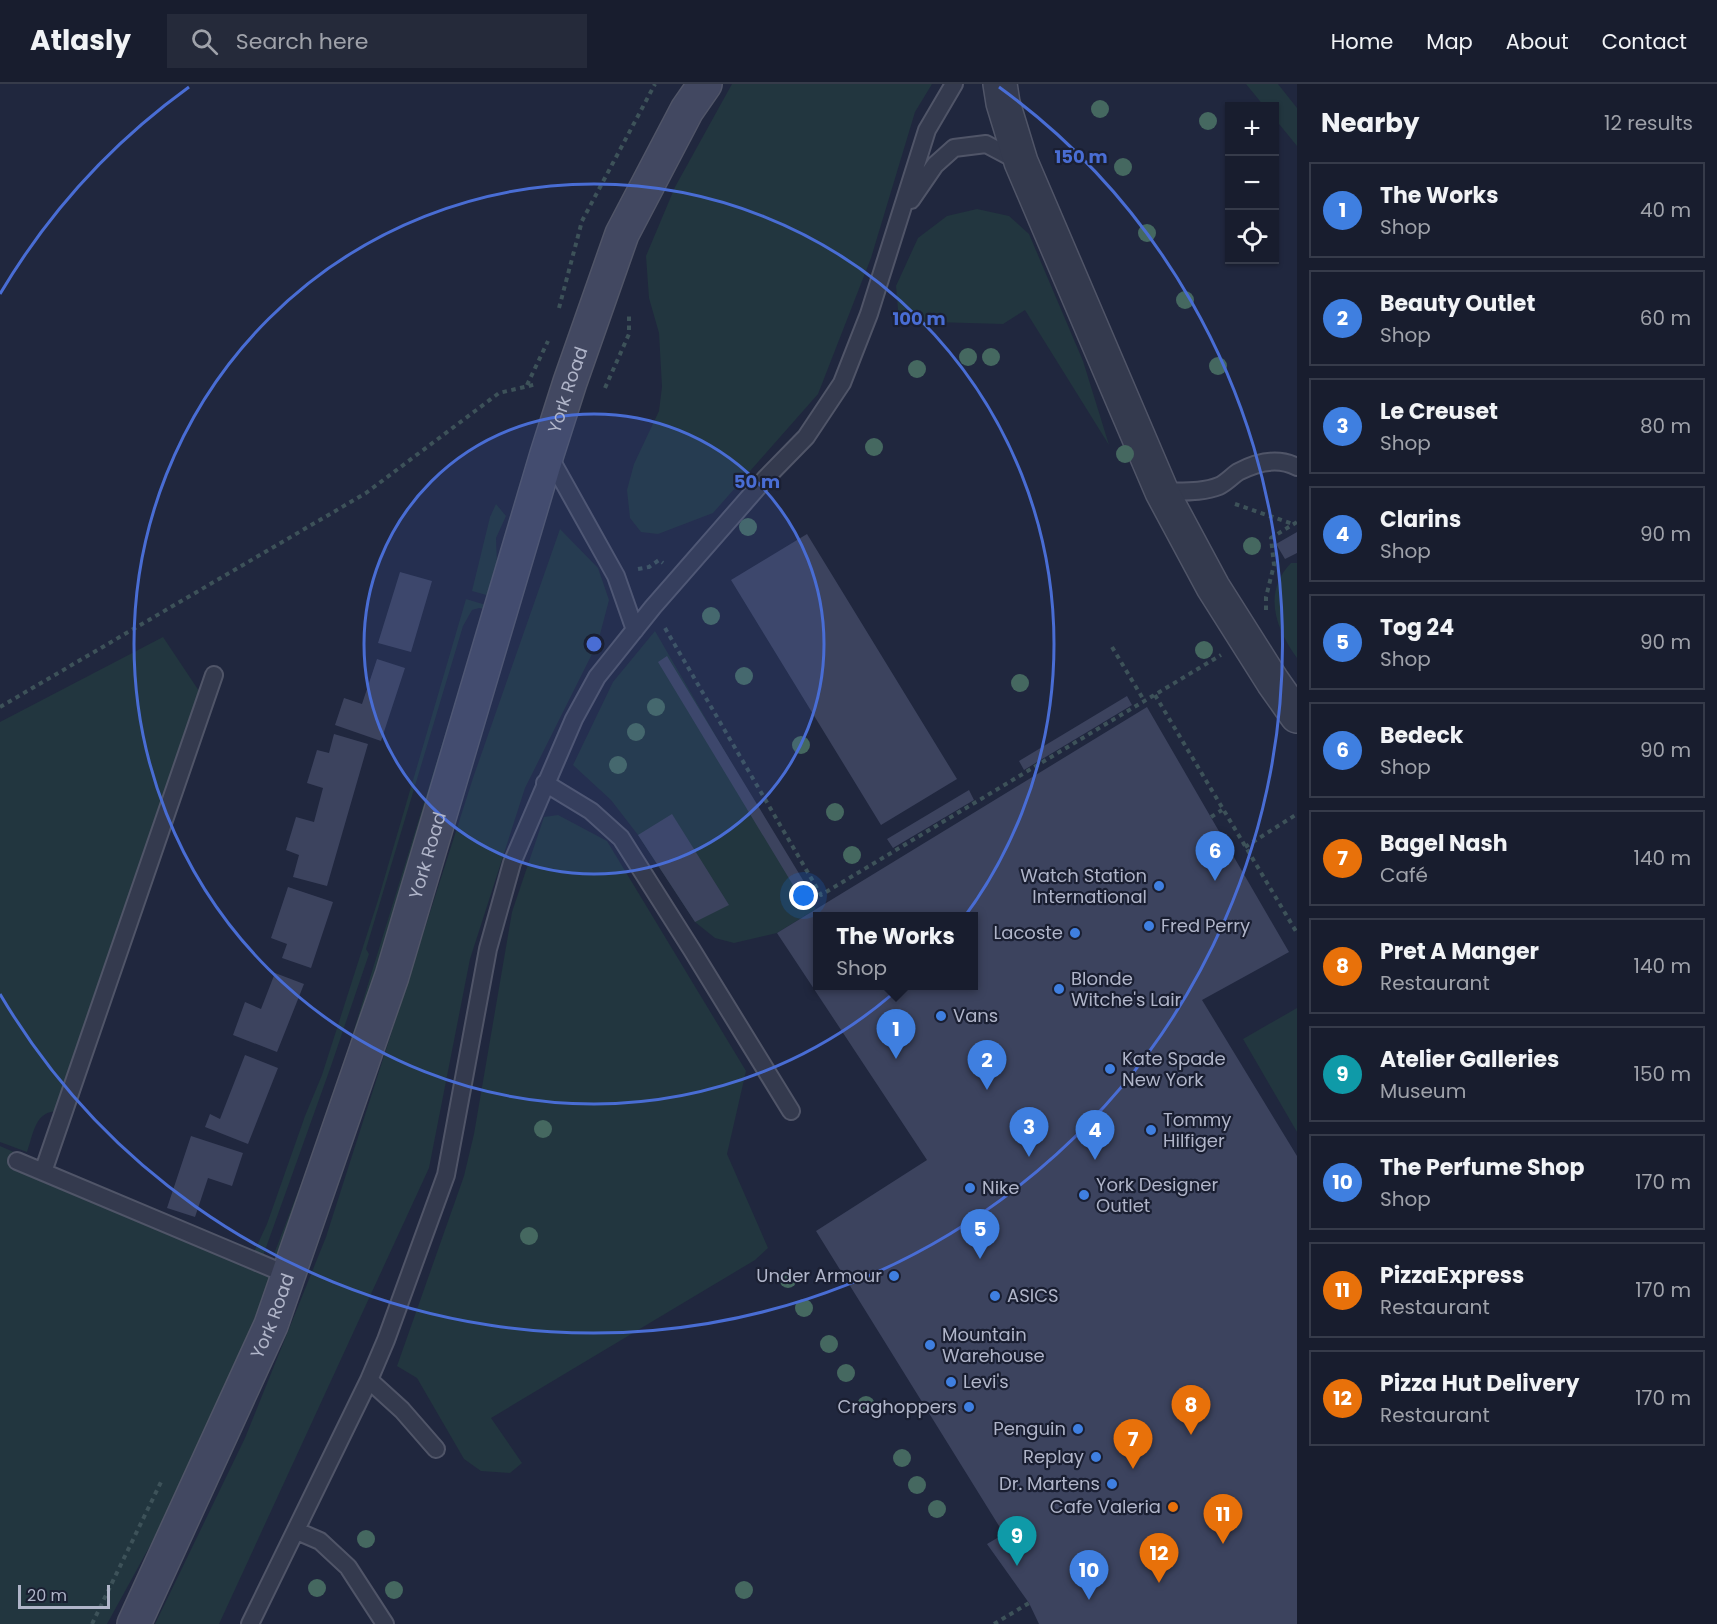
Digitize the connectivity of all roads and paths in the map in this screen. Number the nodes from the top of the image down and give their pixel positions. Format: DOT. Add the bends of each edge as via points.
graph roads {
  1 [pos="705,84"];
  2 [pos="954,84"];
  3 [pos="1000,84"];
  4 [pos="1021,162"];
  5 [pos="901,216"];
  6 [pos="570,382"];
  7 [pos="548,454"];
  8 [pos="1297,467"];
  9 [pos="1220,486"];
  10 [pos="1162,492"];
  11 [pos="1295,523"];
  12 [pos="631,567"];
  13 [pos="679,577"];
  14 [pos="672,619"];
  15 [pos="635,630"];
  16 [pos="1247,640"];
  17 [pos="1112,647"];
  18 [pos="214,675"];
  19 [pos="1155,695"];
  20 [pos="1145,702"];
  21 [pos="0,707"];
  22 [pos="1297,716"];
  23 [pos="545,783"];
  24 [pos="1222,810"];
  25 [pos="1297,814"];
  26 [pos="1211,817"];
  27 [pos="1245,847"];
  28 [pos="1297,933"];
  29 [pos="791,1111"];
  30 [pos="17,1161"];
  31 [pos="43,1172"];
  32 [pos="288,1275"];
  33 [pos="369,1380"];
  34 [pos="436,1449"];
  35 [pos="297,1531"];
  36 [pos="1029,1603"];
  37 [pos="1003,1619"];
  38 [pos="134,1624"];
  39 [pos="250,1624"];
  40 [pos="385,1624"];
  41 [pos="994,1624"];
  42 [pos="1006,1624"];
  1 -- 6 [label="main road, York Road" via="687,110 622,234"];
  2 -- 5 [label="lane" via="927,130"];
  3 -- 4 [label="street"];
  4 -- 5 [label="lane" via="986,144 954,148 935,165"];
  4 -- 10 [label="street"];
  5 -- 13 [label="lane" via="842,384 806,437"];
  6 -- 7 [label="main road, York Road"];
  6 -- 21 [label="path" via="527,385 500,393 366,493"];
  7 -- 15 [label="lane" via="616,576"];
  7 -- 32 [label="main road, York Road" via="392,976"];
  8 -- 9 [label="lane" via="1286,461 1262,462 1238,472"];
  9 -- 10 [label="lane"];
  9 -- 11 [label="path" via="1226,501"];
  10 -- 16 [label="street" via="1213,587"];
  11 -- 16 [label="path" via="1270,538 1274,565 1265,621"];
  12 -- 13 [label="path" via="649,567 659,560"];
  13 -- 15 [label="lane"];
  14 -- 20 [label="path" via="664,627 821,895"];
  15 -- 23 [label="lane" via="597,677"];
  16 -- 19 [label="path"];
  16 -- 22 [label="street"];
  17 -- 20 [label="path"];
  18 -- 31 [label="lane"];
  19 -- 20 [label="path"];
  19 -- 24 [label="path"];
  23 -- 29 [label="lane" via="591,811 621,838"];
  23 -- 33 [label="lane" via="512,863 488,949 446,1175"];
  24 -- 26 [label="path"];
  24 -- 27 [label="path"];
  25 -- 27 [label="path"];
  27 -- 28 [label="path"];
  30 -- 31 [label="lane"];
  31 -- 32 [label="lane"];
  32 -- 38 [label="main road, York Road" via="271,1325"];
  33 -- 34 [label="lane"];
  33 -- 35 [label="lane"];
  35 -- 39 [label="lane"];
  35 -- 40 [label="lane" via="320,1541 348,1567"];
  36 -- 37 [label="path"];
  37 -- 41 [label="path"];
  37 -- 42 [label="path"];
}
